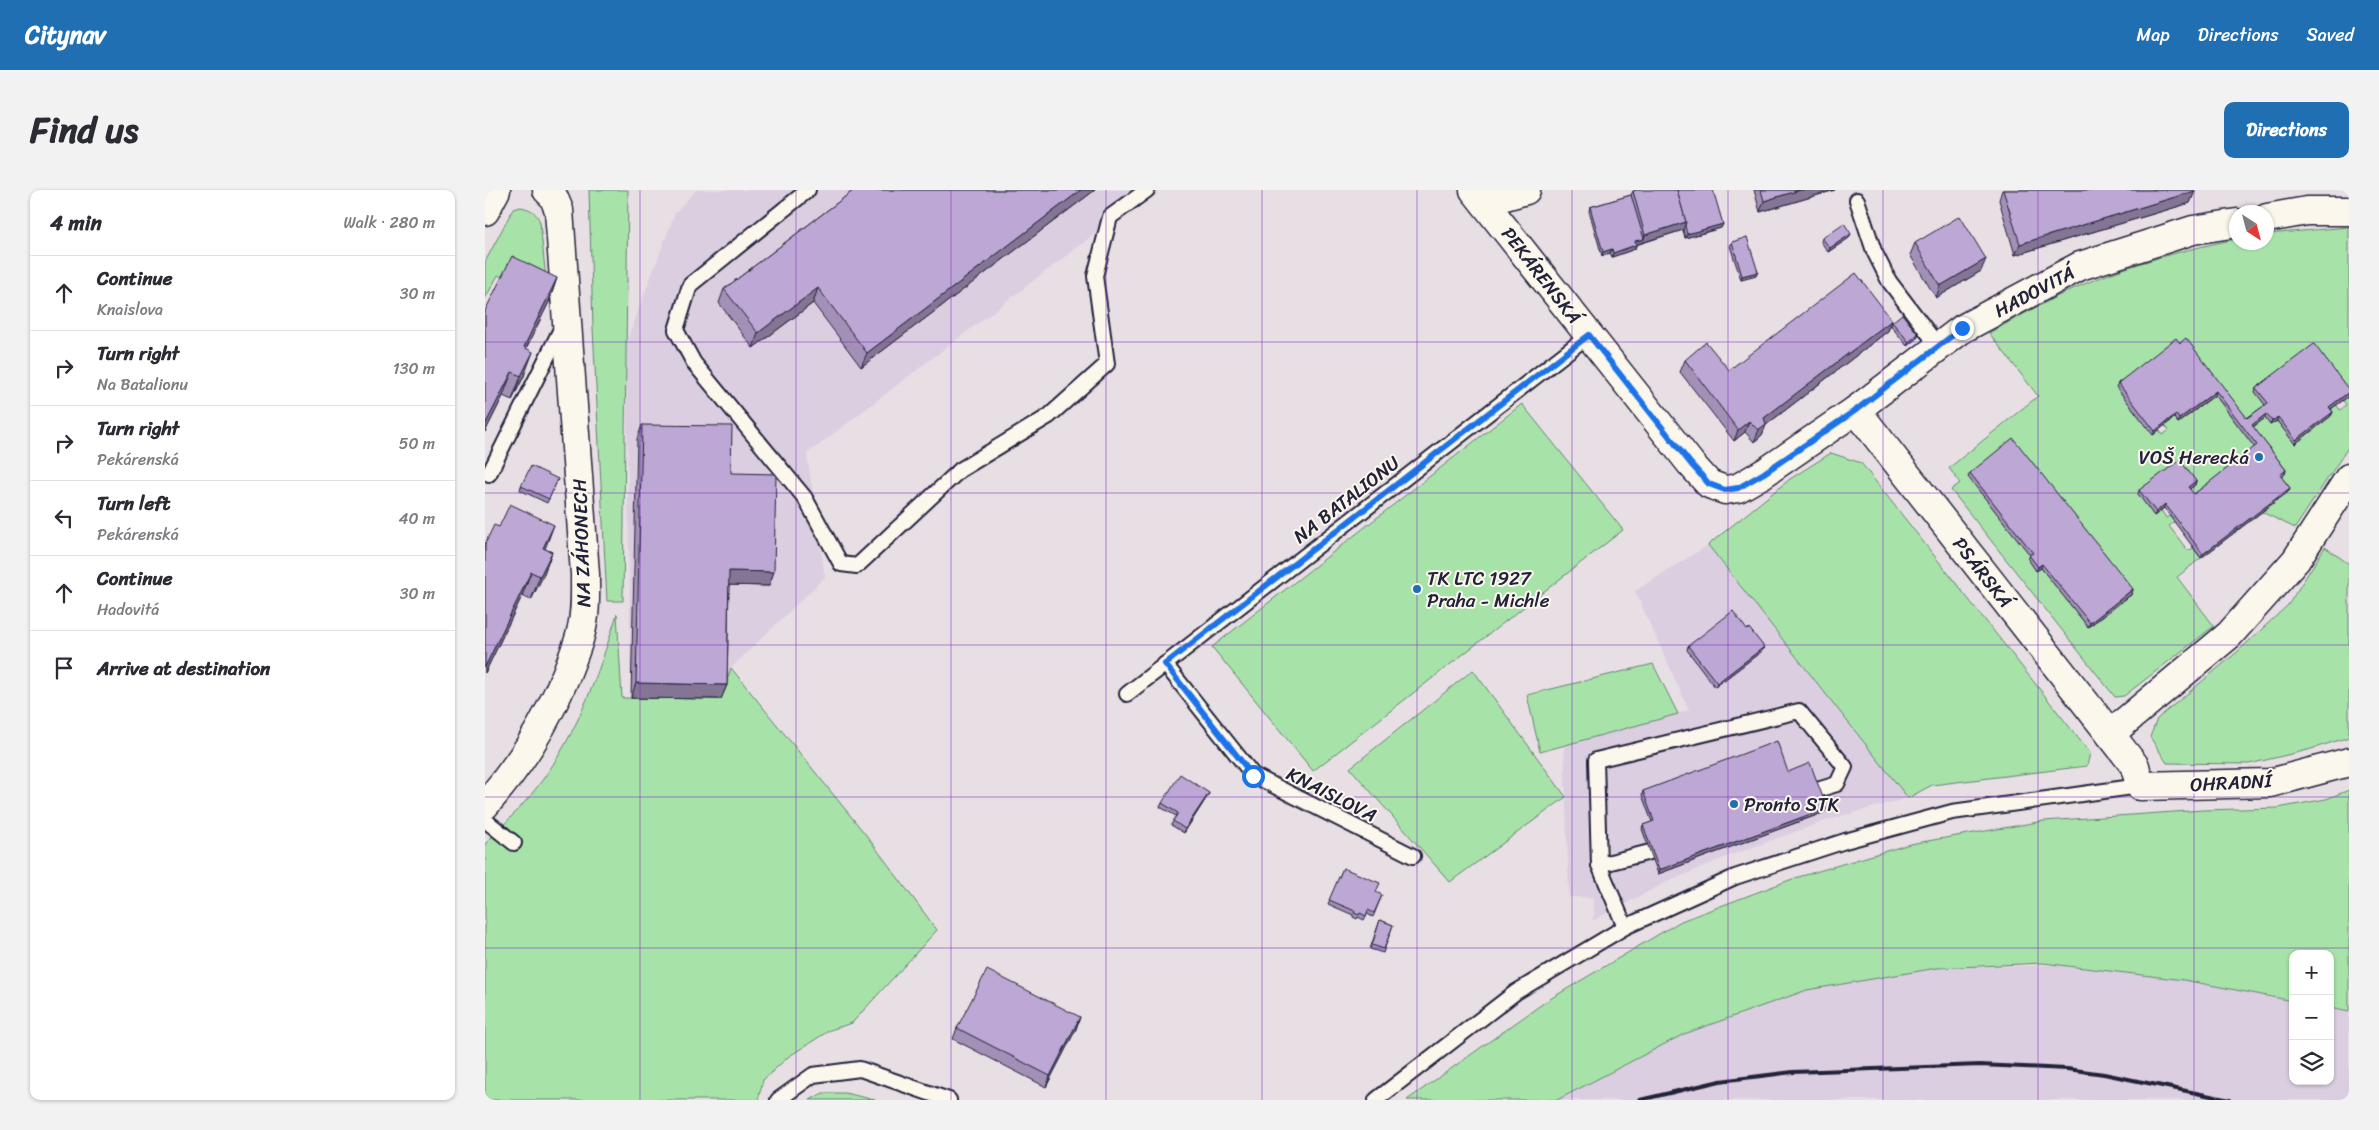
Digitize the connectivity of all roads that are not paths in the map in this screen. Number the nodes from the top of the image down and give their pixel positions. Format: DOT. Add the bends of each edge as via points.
graph roads {
  1 [pos="496,190"];
  2 [pos="547,190"];
  3 [pos="808,190"];
  4 [pos="1147,190"];
  5 [pos="1526,190"];
  6 [pos="1479,196"];
  7 [pos="1857,200"];
  8 [pos="485,211"];
  9 [pos="2349,211"];
  10 [pos="2274,217"];
  11 [pos="2229,224"];
  12 [pos="567,315"];
  13 [pos="1589,335"];
  14 [pos="1938,346"];
  15 [pos="1856,410"];
  16 [pos="489,474"];
  17 [pos="2349,478"];
  18 [pos="1165,664"];
  19 [pos="1127,694"];
  20 [pos="2111,734"];
  21 [pos="2349,762"];
  22 [pos="2140,786"];
  23 [pos="1817,790"];
  24 [pos="485,805"];
  25 [pos="485,820"];
  26 [pos="514,843"];
  27 [pos="1650,852"];
  28 [pos="1413,856"];
  29 [pos="1599,866"];
  30 [pos="1625,927"];
  31 [pos="779,1100"];
  32 [pos="949,1100"];
  33 [pos="1376,1100"];
  1 -- 8 [label="street"];
  2 -- 12 [label="street, NA ZÁHONECH" via="559,210"];
  3 -- 4 [label="lane" via="690,285 677,330 694,362 805,498 841,564 857,566 960,470 1049,416 1107,364 1095,276 1110,217"];
  5 -- 6 [label="street"];
  6 -- 13 [label="street, PEKÁRENSKÁ"];
  7 -- 14 [label="lane" via="1874,251 1889,281"];
  9 -- 10 [label="street" via="2307,211"];
  11 -- 14 [label="street, HADOVITÁ" via="2193,230 2080,266 1962,328"];
  12 -- 16 [label="lane"];
  12 -- 24 [label="street, NA ZÁHONECH" via="585,574 581,632 554,703 531,746"];
  13 -- 15 [label="street, PEKÁRENSKÁ" via="1691,464 1709,484 1725,490 1738,488 1764,473"];
  13 -- 18 [label="lane, NA BATALIONU"];
  14 -- 15 [label="street, HADOVITÁ"];
  15 -- 20 [label="street, PSÁRSKÁ"];
  17 -- 20 [label="street" via="2296,560 2229,635"];
  18 -- 19 [label="lane, NA BATALIONU"];
  18 -- 28 [label="lane, KNAISLOVA" via="1253,776"];
  20 -- 22 [label="street, PSÁRSKÁ" via="2135,766"];
  21 -- 22 [label="street, OHRADNÍ" via="2270,782"];
  22 -- 30 [label="lane" via="1952,812 1735,877"];
  23 -- 29 [label="lane" via="1837,784 1845,767 1799,711 1596,760"];
  25 -- 26 [label="lane"];
  27 -- 29 [label="lane"];
  29 -- 30 [label="lane"];
  30 -- 33 [label="lane" via="1516,992"];
  31 -- 32 [label="lane" via="813,1075 860,1069"];
}
